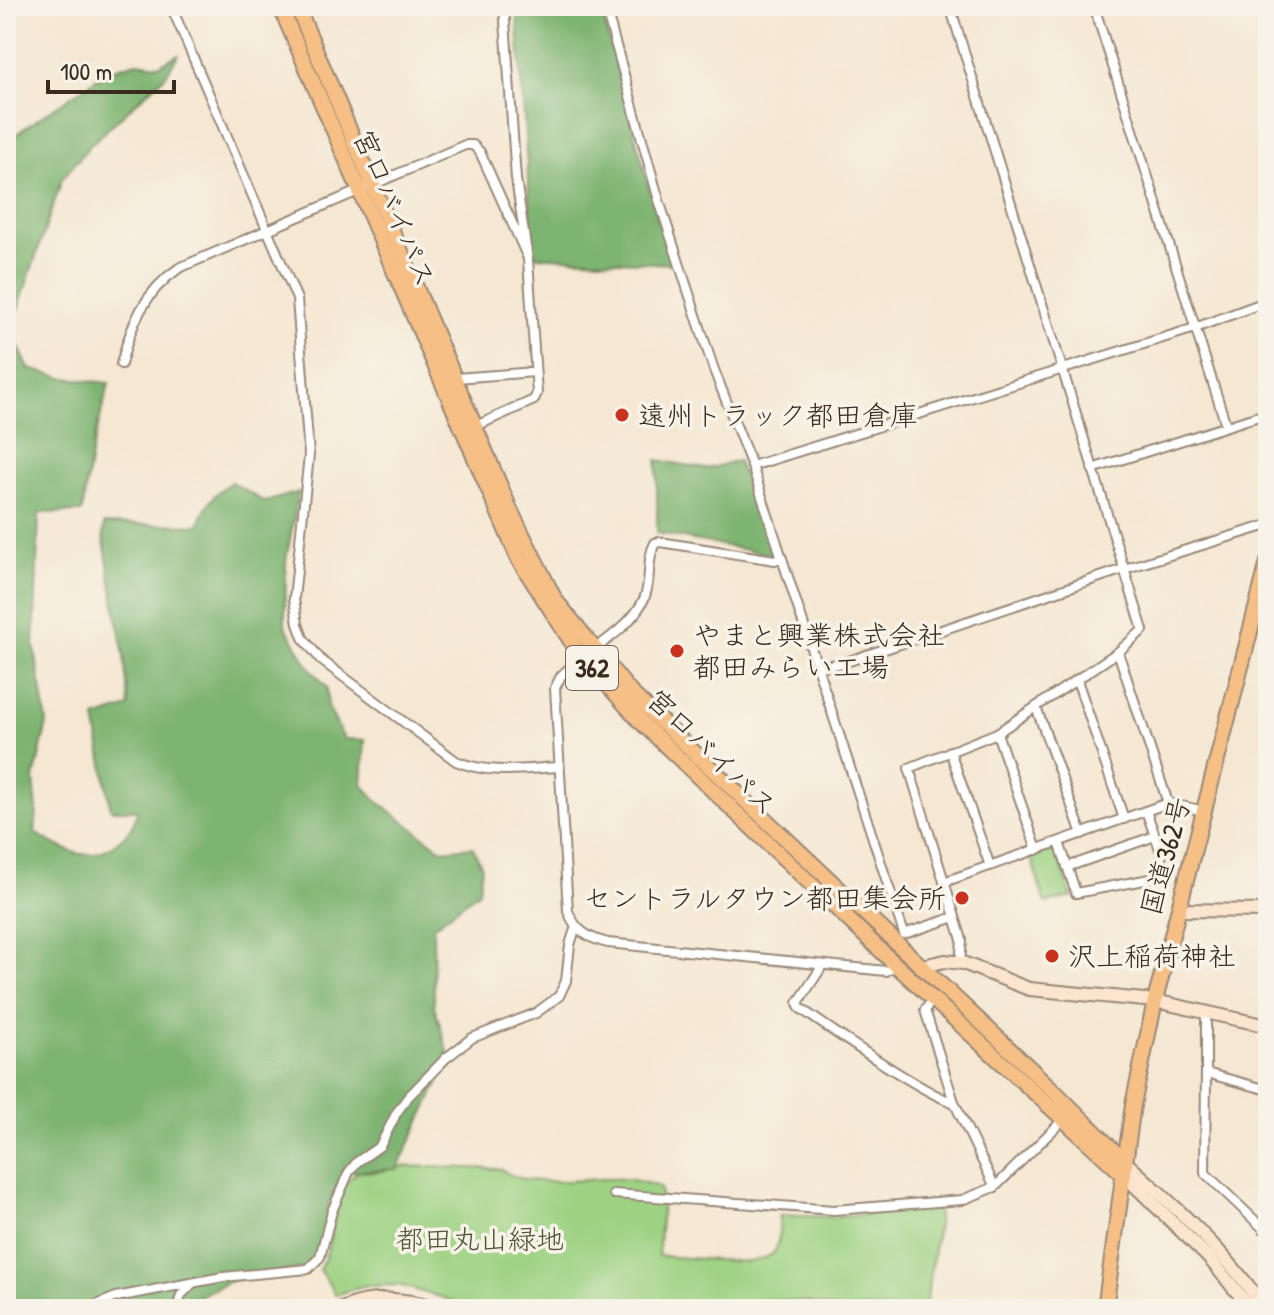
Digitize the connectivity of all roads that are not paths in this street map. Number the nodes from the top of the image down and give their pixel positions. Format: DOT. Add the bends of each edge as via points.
graph roads {
  1 [pos="171,6"];
  2 [pos="280,6"];
  3 [pos="297,6"];
  4 [pos="504,6"];
  5 [pos="605,6"];
  6 [pos="950,6"];
  7 [pos="1094,6"];
  8 [pos="366,188"];
  9 [pos="266,229"];
  10 [pos="527,256"];
  11 [pos="1268,301"];
  12 [pos="1195,328"];
  13 [pos="121,364"];
  14 [pos="1063,369"];
  15 [pos="535,372"];
  16 [pos="456,378"];
  17 [pos="1268,413"];
  18 [pos="1226,425"];
  19 [pos="476,426"];
  20 [pos="752,466"];
  21 [pos="1092,469"];
  22 [pos="1268,525"];
  23 [pos="781,558"];
  24 [pos="1268,562"];
  25 [pos="1124,569"];
  26 [pos="587,652"];
  27 [pos="1118,652"];
  28 [pos="818,667"];
  29 [pos="1077,680"];
  30 [pos="1036,707"];
  31 [pos="997,733"];
  32 [pos="950,751"];
  33 [pos="558,767"];
  34 [pos="1168,803"];
  35 [pos="1146,811"];
  36 [pos="1204,811"];
  37 [pos="1124,819"];
  38 [pos="1082,834"];
  39 [pos="1155,836"];
  40 [pos="1059,842"];
  41 [pos="1037,850"];
  42 [pos="990,866"];
  43 [pos="1067,867"];
  44 [pos="944,882"];
  45 [pos="1178,910"];
  46 [pos="1268,911"];
  47 [pos="955,917"];
  48 [pos="576,926"];
  49 [pos="960,962"];
  50 [pos="823,965"];
  51 [pos="897,966"];
  52 [pos="922,966"];
  53 [pos="933,999"];
  54 [pos="1155,1001"];
  55 [pos="1206,1013"];
  56 [pos="1268,1026"];
  57 [pos="1206,1073"];
  58 [pos="1268,1090"];
  59 [pos="954,1102"];
  60 [pos="1063,1120"];
  61 [pos="1125,1168"];
  62 [pos="1268,1177"];
  63 [pos="995,1187"];
  64 [pos="614,1194"];
  65 [pos="1268,1232"];
  66 [pos="191,1285"];
  67 [pos="87,1309"];
  68 [pos="177,1309"];
  69 [pos="342,1309"];
  70 [pos="441,1309"];
  71 [pos="1105,1309"];
  72 [pos="1251,1309"];
  73 [pos="1265,1309"];
  1 -- 9 [label="street"];
  2 -- 8 [label="highway, 宮口バイパス / 362"];
  3 -- 8 [label="highway, 宮口バイパス / 362"];
  4 -- 10 [label="street"];
  5 -- 20 [label="street" via="658,197 714,370"];
  6 -- 14 [label="street"];
  7 -- 12 [label="street"];
  8 -- 9 [label="street"];
  8 -- 10 [label="street" via="473,145"];
  8 -- 16 [label="highway, 宮口バイパス / 362"];
  8 -- 26 [label="highway, 宮口バイパス / 362" via="519,560"];
  9 -- 13 [label="street" via="188,263 161,282 133,323"];
  9 -- 33 [label="street" via="297,299 309,455 294,599 303,638 321,660 456,761 497,770"];
  10 -- 15 [label="street"];
  11 -- 12 [label="street"];
  12 -- 14 [label="street"];
  12 -- 18 [label="street"];
  14 -- 20 [label="street"];
  14 -- 21 [label="street"];
  15 -- 16 [label="street"];
  15 -- 19 [label="street" via="534,400"];
  16 -- 19 [label="highway, 宮口バイパス / 362"];
  17 -- 18 [label="street"];
  18 -- 21 [label="street"];
  19 -- 26 [label="highway, 宮口バイパス / 362" via="511,512"];
  20 -- 23 [label="street"];
  21 -- 25 [label="street"];
  22 -- 25 [label="street"];
  23 -- 26 [label="street" via="655,543 648,588 639,606 626,624"];
  23 -- 28 [label="street"];
  24 -- 36 [label="highway, 国道362号"];
  25 -- 27 [label="street" via="1143,630"];
  25 -- 28 [label="street"];
  26 -- 33 [label="street" via="555,688"];
  26 -- 51 [label="highway, 宮口バイパス / 362" via="640,721"];
  26 -- 52 [label="highway, 宮口バイパス / 362"];
  27 -- 29 [label="street"];
  27 -- 34 [label="street"];
  28 -- 47 [label="street" via="904,934"];
  29 -- 30 [label="street"];
  29 -- 37 [label="street"];
  30 -- 31 [label="street"];
  30 -- 38 [label="street"];
  31 -- 32 [label="street"];
  31 -- 41 [label="street"];
  32 -- 42 [label="street"];
  32 -- 44 [label="street" via="909,768"];
  33 -- 48 [label="street" via="567,904"];
  34 -- 35 [label="street"];
  34 -- 36 [label="street"];
  35 -- 37 [label="street"];
  35 -- 39 [label="street"];
  36 -- 45 [label="highway, 国道362号"];
  37 -- 38 [label="street"];
  38 -- 40 [label="street"];
  39 -- 43 [label="street"];
  39 -- 43 [label="street" via="1162,855 1155,878 1076,893"];
  40 -- 41 [label="street"];
  40 -- 43 [label="street"];
  41 -- 42 [label="street"];
  42 -- 44 [label="street"];
  44 -- 47 [label="street"];
  45 -- 46 [label="street"];
  45 -- 54 [label="highway, 国道362号"];
  47 -- 49 [label="street" via="962,940"];
  48 -- 50 [label="street" via="590,938 608,943"];
  48 -- 66 [label="street" via="559,996 536,1013 472,1038 408,1097 380,1146 349,1172 320,1257 312,1266"];
  49 -- 52 [label="street"];
  49 -- 54 [label="street" via="1029,989"];
  50 -- 51 [label="street" via="886,971"];
  50 -- 59 [label="street" via="798,1003 800,1008"];
  51 -- 53 [label="highway, 宮口バイパス / 362"];
  52 -- 61 [label="highway, 宮口バイパス / 362" via="1056,1093"];
  53 -- 59 [label="street" via="925,1010"];
  53 -- 60 [label="highway, 宮口バイパス / 362"];
  54 -- 55 [label="street"];
  54 -- 61 [label="highway, 国道362号"];
  55 -- 56 [label="street"];
  55 -- 57 [label="street"];
  57 -- 58 [label="street"];
  57 -- 65 [label="street" via="1205,1173"];
  59 -- 63 [label="street"];
  60 -- 61 [label="highway, 宮口バイパス / 362"];
  60 -- 63 [label="street"];
  61 -- 71 [label="highway, 国道362号"];
  61 -- 72 [label="street"];
  61 -- 73 [label="street" via="1190,1219"];
  62 -- 65 [label="street"];
  63 -- 64 [label="street" via="962,1200 834,1210"];
  66 -- 67 [label="street" via="116,1297"];
  66 -- 68 [label="street"];
  69 -- 70 [label="street" via="393,1299"];
}
